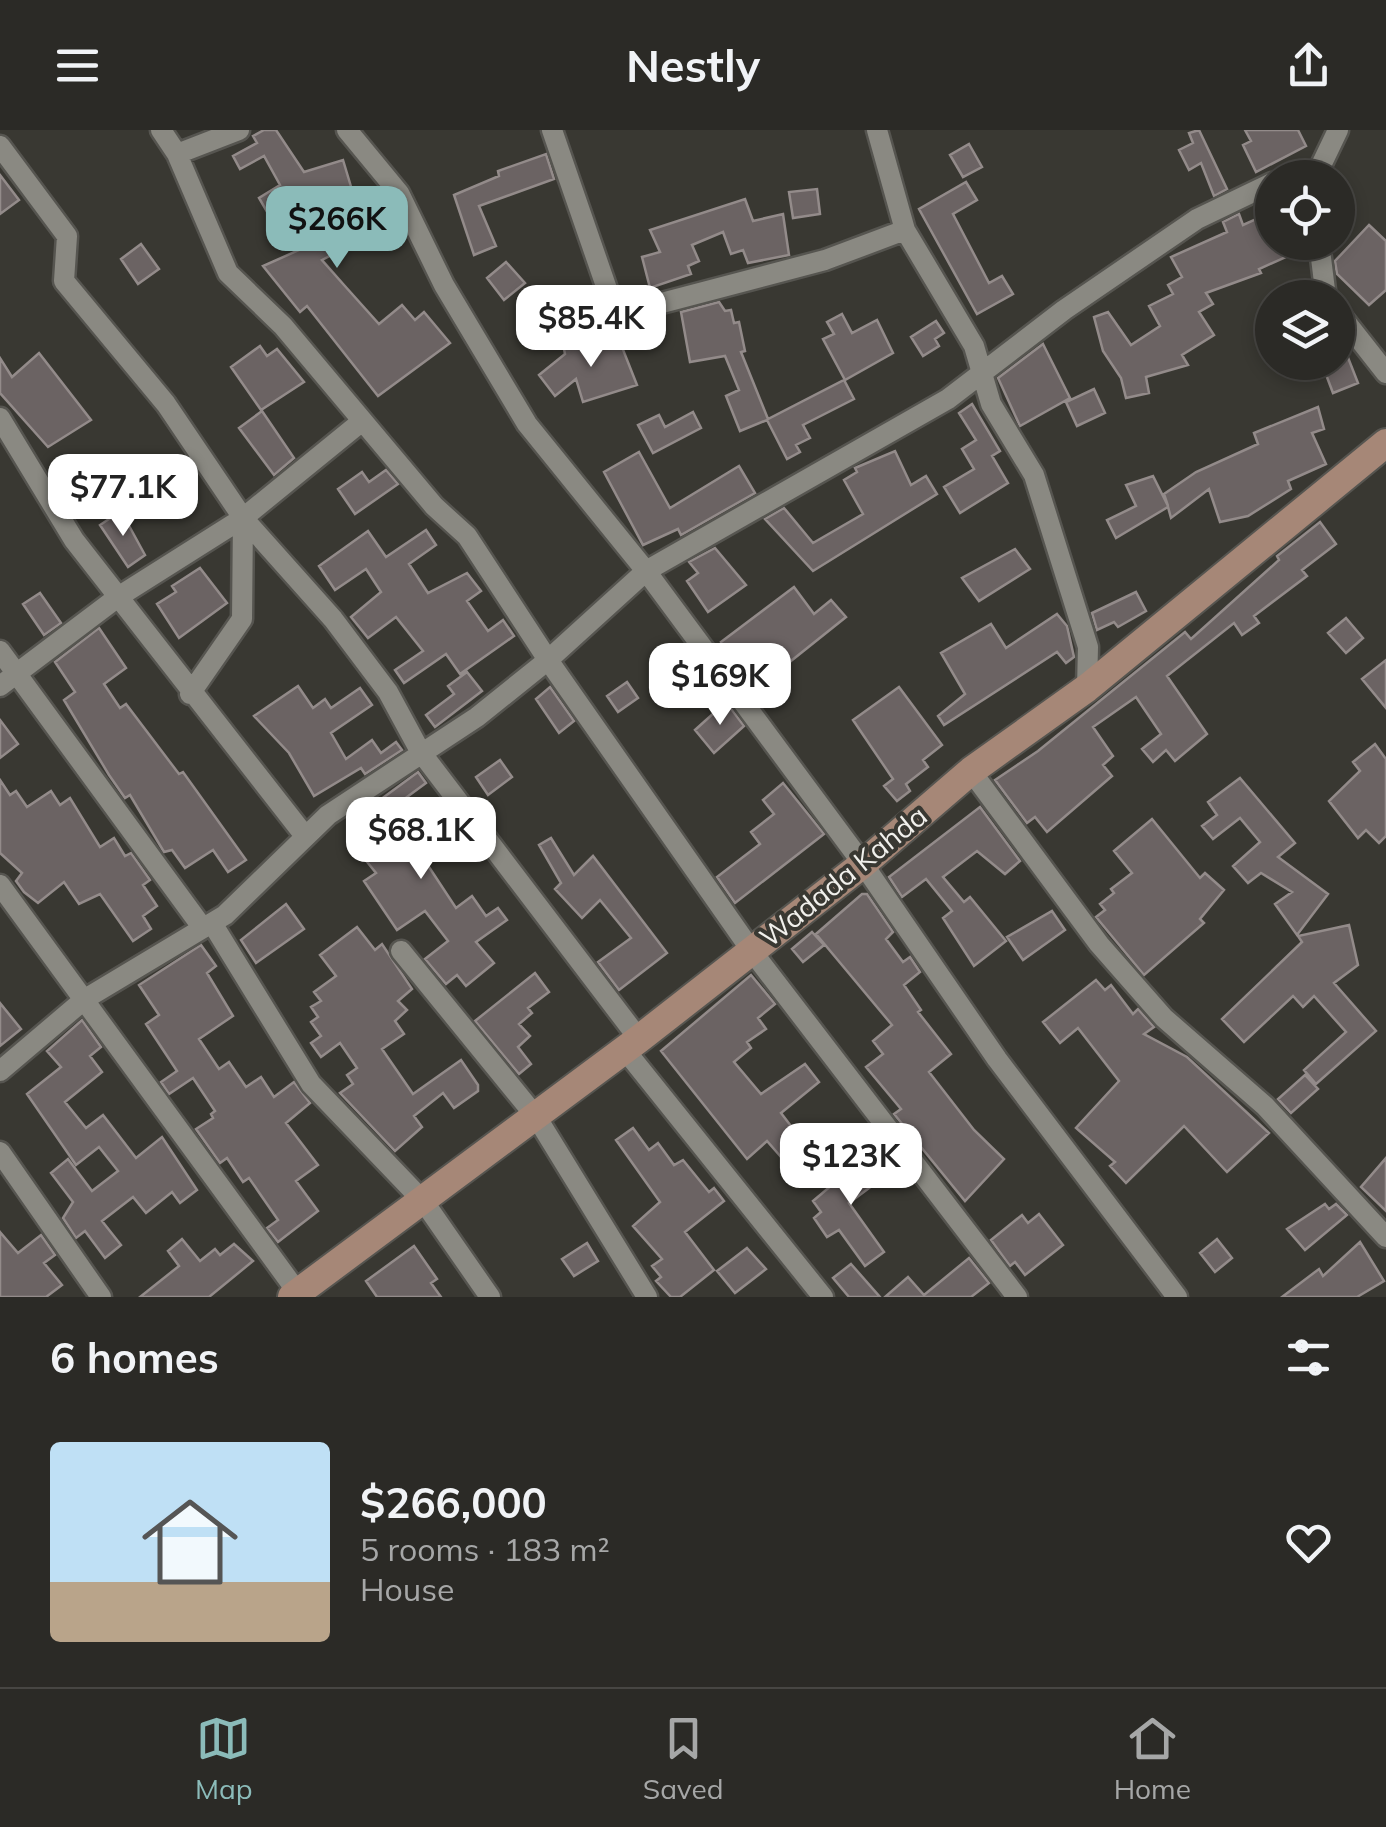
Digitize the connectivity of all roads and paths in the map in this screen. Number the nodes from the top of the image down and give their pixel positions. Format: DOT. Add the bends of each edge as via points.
graph roads {
  1 [pos="161,130"];
  2 [pos="239,130"];
  3 [pos="347,130"];
  4 [pos="552,130"];
  5 [pos="877,130"];
  6 [pos="1338,130"];
  7 [pos="0,146"];
  8 [pos="176,154"];
  9 [pos="1324,160"];
  10 [pos="1255,191"];
  11 [pos="904,230"];
  12 [pos="1355,334"];
  13 [pos="982,372"];
  14 [pos="1386,373"];
  15 [pos="0,418"];
  16 [pos="361,422"];
  17 [pos="1386,443"];
  18 [pos="244,518"];
  19 [pos="646,572"];
  20 [pos="118,596"];
  21 [pos="0,652"];
  22 [pos="548,660"];
  23 [pos="8,680"];
  24 [pos="1087,688"];
  25 [pos="190,694"];
  26 [pos="420,751"];
  27 [pos="971,771"];
  28 [pos="305,836"];
  29 [pos="863,864"];
  30 [pos="0,885"];
  31 [pos="207,925"];
  32 [pos="751,950"];
  33 [pos="401,952"];
  34 [pos="85,999"];
  35 [pos="632,1044"];
  36 [pos="0,1072"];
  37 [pos="537,1118"];
  38 [pos="0,1152"];
  39 [pos="424,1202"];
  40 [pos="1386,1237"];
  41 [pos="297,1296"];
  42 [pos="101,1297"];
  43 [pos="490,1297"];
  44 [pos="646,1297"];
  45 [pos="823,1297"];
  46 [pos="1017,1297"];
  47 [pos="1176,1297"];
  1 -- 8 [label="street"];
  2 -- 8 [label="street"];
  3 -- 19 [label="street" via="398,193 527,424"];
  4 -- 11 [label="street" via="616,314 825,260"];
  5 -- 11 [label="street"];
  6 -- 9 [label="street"];
  7 -- 18 [label="street" via="68,236 64,280 166,404"];
  8 -- 16 [label="street" via="228,273 283,326"];
  10 -- 13 [label="street" via="1197,219"];
  11 -- 13 [label="street" via="974,346"];
  12 -- 14 [label="street"];
  13 -- 19 [label="street" via="948,399"];
  13 -- 24 [label="street" via="992,404 1034,475 1088,647"];
  15 -- 20 [label="street" via="74,540"];
  16 -- 18 [label="street"];
  16 -- 22 [label="street" via="466,536"];
  17 -- 24 [label="main road, Wadada Kahda"];
  18 -- 20 [label="street"];
  18 -- 25 [label="street" via="242,619"];
  18 -- 26 [label="street" via="333,618 388,692"];
  19 -- 22 [label="street"];
  19 -- 29 [label="street"];
  20 -- 23 [label="street"];
  20 -- 25 [label="street"];
  21 -- 23 [label="street"];
  22 -- 26 [label="street" via="478,717"];
  22 -- 32 [label="street"];
  23 -- 31 [label="street"];
  24 -- 27 [label="main road, Wadada Kahda"];
  25 -- 28 [label="street"];
  26 -- 28 [label="street"];
  26 -- 35 [label="street"];
  27 -- 29 [label="main road, Wadada Kahda"];
  27 -- 40 [label="street" via="1099,944 1164,1018 1265,1106"];
  28 -- 31 [label="street" via="242,903"];
  29 -- 32 [label="main road, Wadada Kahda"];
  29 -- 47 [label="street" via="997,1060"];
  30 -- 34 [label="street"];
  31 -- 34 [label="street"];
  31 -- 39 [label="street" via="311,1084"];
  32 -- 35 [label="main road, Wadada Kahda"];
  32 -- 46 [label="street"];
  33 -- 37 [label="street"];
  34 -- 36 [label="street"];
  34 -- 41 [label="street"];
  35 -- 37 [label="main road, Wadada Kahda"];
  35 -- 45 [label="street"];
  37 -- 39 [label="main road, Wadada Kahda"];
  37 -- 44 [label="street"];
  38 -- 42 [label="street"];
  39 -- 41 [label="main road, Wadada Kahda"];
  39 -- 43 [label="street"];
}
